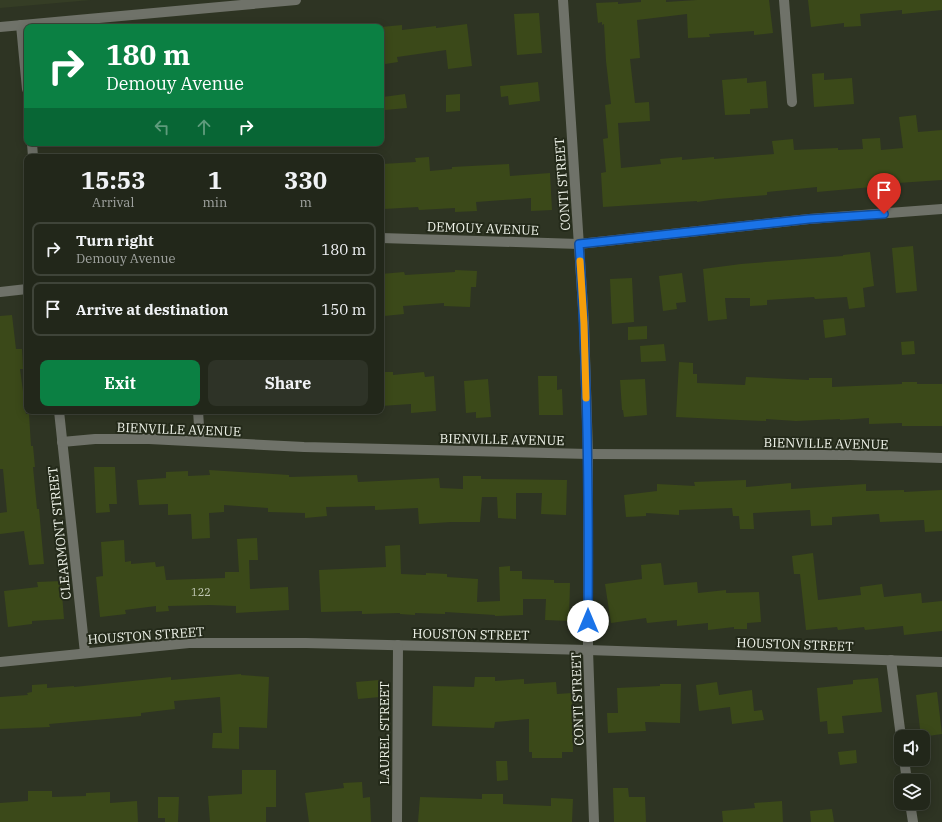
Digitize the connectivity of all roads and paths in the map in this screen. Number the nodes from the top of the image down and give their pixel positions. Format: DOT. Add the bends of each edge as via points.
graph roads {
  1 [pos="296,0"];
  2 [pos="563,0"];
  3 [pos="784,0"];
  4 [pos="32,24"];
  5 [pos="21,25"];
  6 [pos="24,25"];
  7 [pos="0,27"];
  8 [pos="24,57"];
  9 [pos="792,102"];
  10 [pos="942,209"];
  11 [pos="384,238"];
  12 [pos="579,244"];
  13 [pos="24,289"];
  14 [pos="0,292"];
  15 [pos="59,414"];
  16 [pos="198,414"];
  17 [pos="200,441"];
  18 [pos="62,442"];
  19 [pos="588,454"];
  20 [pos="942,458"];
  21 [pos="398,645"];
  22 [pos="588,650"];
  23 [pos="85,652"];
  24 [pos="891,660"];
  25 [pos="0,662"];
  26 [pos="942,662"];
  27 [pos="900,730"];
  28 [pos="911,810"];
  29 [pos="397,822"];
  30 [pos="594,822"];
  31 [pos="913,822"];
  1 -- 4 [label="street"];
  2 -- 12 [label="street, CONTI STREET"];
  3 -- 9 [label="street"];
  5 -- 6 [label="street"];
  5 -- 7 [label="street"];
  5 -- 8 [label="street"];
  10 -- 12 [label="street, DEMOUY AVENUE" via="809,219"];
  11 -- 12 [label="street, DEMOUY AVENUE"];
  12 -- 19 [label="street, CONTI STREET"];
  13 -- 14 [label="street"];
  15 -- 18 [label="street, CLEARMONT STREET"];
  16 -- 17 [label="street"];
  17 -- 18 [label="street, BIENVILLE AVENUE" via="95,439"];
  17 -- 19 [label="street, BIENVILLE AVENUE" via="304,447"];
  18 -- 23 [label="street, CLEARMONT STREET"];
  19 -- 20 [label="street, BIENVILLE AVENUE"];
  19 -- 22 [label="street, CONTI STREET"];
  21 -- 22 [label="street, HOUSTON STREET"];
  21 -- 23 [label="street, HOUSTON STREET" via="189,643"];
  21 -- 29 [label="street, LAUREL STREET"];
  22 -- 24 [label="street, HOUSTON STREET"];
  22 -- 30 [label="street, CONTI STREET"];
  23 -- 25 [label="street, HOUSTON STREET"];
  24 -- 26 [label="street, HOUSTON STREET"];
  24 -- 27 [label="street"];
  28 -- 31 [label="street"];
}
